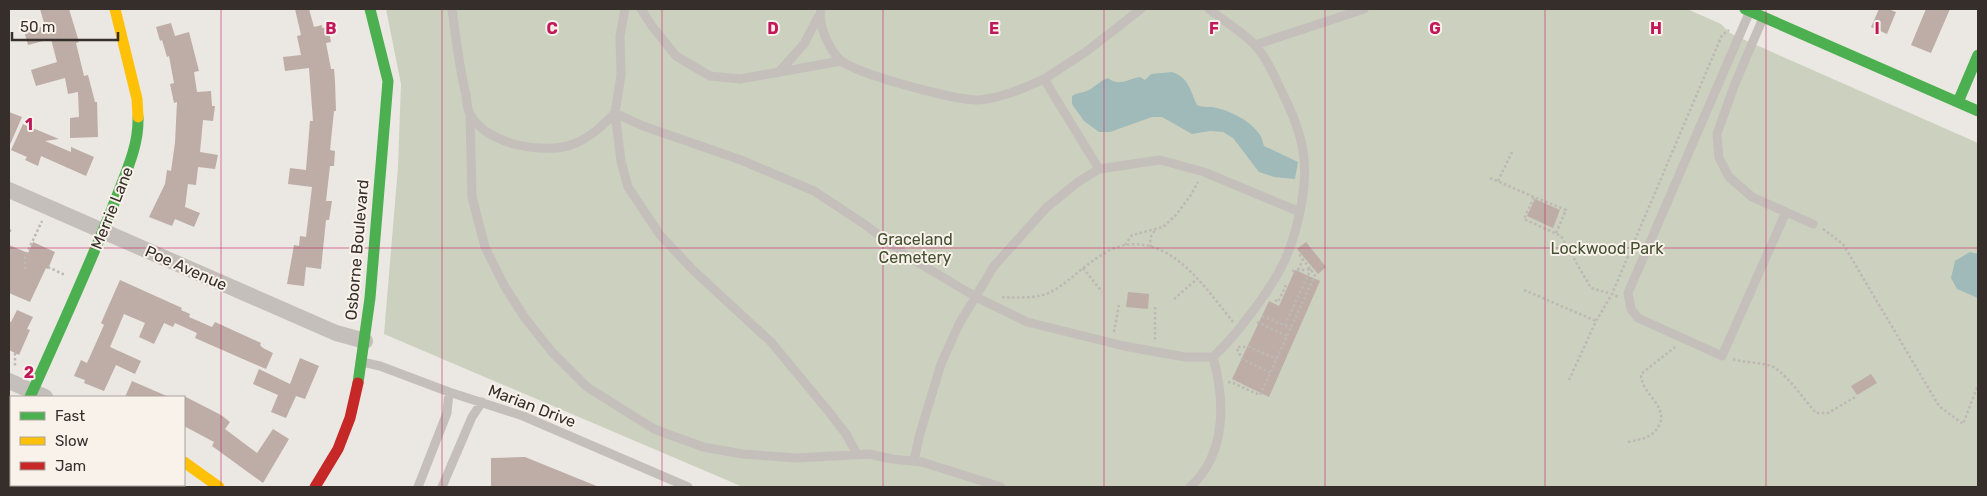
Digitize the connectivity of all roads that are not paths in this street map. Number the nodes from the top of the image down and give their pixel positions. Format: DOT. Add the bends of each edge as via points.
graph roads {
  1 [pos="115,9"];
  2 [pos="370,9"];
  3 [pos="452,9"];
  4 [pos="625,9"];
  5 [pos="642,9"];
  6 [pos="1141,9"];
  7 [pos="1209,9"];
  8 [pos="1364,9"];
  9 [pos="1755,12"];
  10 [pos="820,13"];
  11 [pos="1255,45"];
  12 [pos="1978,56"];
  13 [pos="841,61"];
  14 [pos="778,73"];
  15 [pos="1044,79"];
  16 [pos="1958,102"];
  17 [pos="1978,111"];
  18 [pos="615,113"];
  19 [pos="470,114"];
  20 [pos="1099,169"];
  21 [pos="9,190"];
  22 [pos="1300,212"];
  23 [pos="1786,212"];
  24 [pos="1813,224"];
  25 [pos="103,232"];
  26 [pos="976,297"];
  27 [pos="365,341"];
  28 [pos="1213,357"];
  29 [pos="362,362"];
  30 [pos="12,375"];
  31 [pos="449,392"];
  32 [pos="36,395"];
  33 [pos="482,402"];
  34 [pos="858,454"];
  35 [pos="914,461"];
  36 [pos="185,463"];
  37 [pos="219,487"];
  38 [pos="315,487"];
  39 [pos="418,487"];
  40 [pos="442,487"];
  41 [pos="688,487"];
  42 [pos="1000,487"];
  43 [pos="1190,487"];
  1 -- 25 [label="street, Merrie Lane" via="137,99 138,126 130,166"];
  2 -- 27 [label="street, Osborne Boulevard" via="388,81"];
  3 -- 19 [label="lane"];
  4 -- 18 [label="lane"];
  5 -- 14 [label="lane" via="676,56 710,76 740,79"];
  6 -- 15 [label="lane"];
  7 -- 11 [label="lane"];
  8 -- 11 [label="lane"];
  9 -- 16 [label="street"];
  9 -- 23 [label="lane" via="1717,134 1719,158 1729,177 1752,197"];
  9 -- 23 [label="lane" via="1628,293 1631,309 1638,318 1722,356"];
  10 -- 13 [label="lane" via="828,43"];
  10 -- 14 [label="lane" via="804,44"];
  11 -- 22 [label="lane" via="1270,67 1293,114 1303,151 1305,173"];
  12 -- 16 [label="street"];
  13 -- 14 [label="lane"];
  13 -- 15 [label="lane" via="928,92 979,100 1015,92"];
  15 -- 20 [label="lane"];
  16 -- 17 [label="street"];
  18 -- 19 [label="lane" via="596,132 574,144 547,148 518,147 488,134"];
  18 -- 26 [label="lane" via="814,191 907,256"];
  18 -- 34 [label="lane" via="628,187 660,235 771,342 829,412"];
  19 -- 34 [label="lane" via="472,197 485,247 525,318 552,352 587,387 654,429 703,447 797,458"];
  20 -- 22 [label="lane" via="1160,160 1204,172"];
  20 -- 26 [label="lane" via="1046,208 994,266"];
  21 -- 25 [label="street, Poe Avenue"];
  22 -- 28 [label="lane" via="1282,266 1252,315"];
  23 -- 24 [label="lane"];
  25 -- 27 [label="street, Poe Avenue" via="336,333"];
  25 -- 32 [label="street, Merrie Lane"];
  26 -- 28 [label="lane" via="1026,322 1112,344 1185,357"];
  26 -- 35 [label="lane" via="959,324 941,364"];
  27 -- 29 [label="street, Osborne Boulevard"];
  28 -- 43 [label="lane" via="1222,403 1220,430 1213,456"];
  29 -- 31 [label="lane, Marian Drive"];
  29 -- 38 [label="street, Osborne Boulevard" via="350,418 338,449"];
  30 -- 32 [label="street"];
  31 -- 33 [label="lane, Marian Drive"];
  31 -- 39 [label="lane" via="447,412"];
  33 -- 40 [label="lane" via="472,417"];
  33 -- 41 [label="lane, Marian Drive" via="523,416"];
  34 -- 35 [label="lane"];
  35 -- 42 [label="lane"];
  36 -- 37 [label="street"];
}
